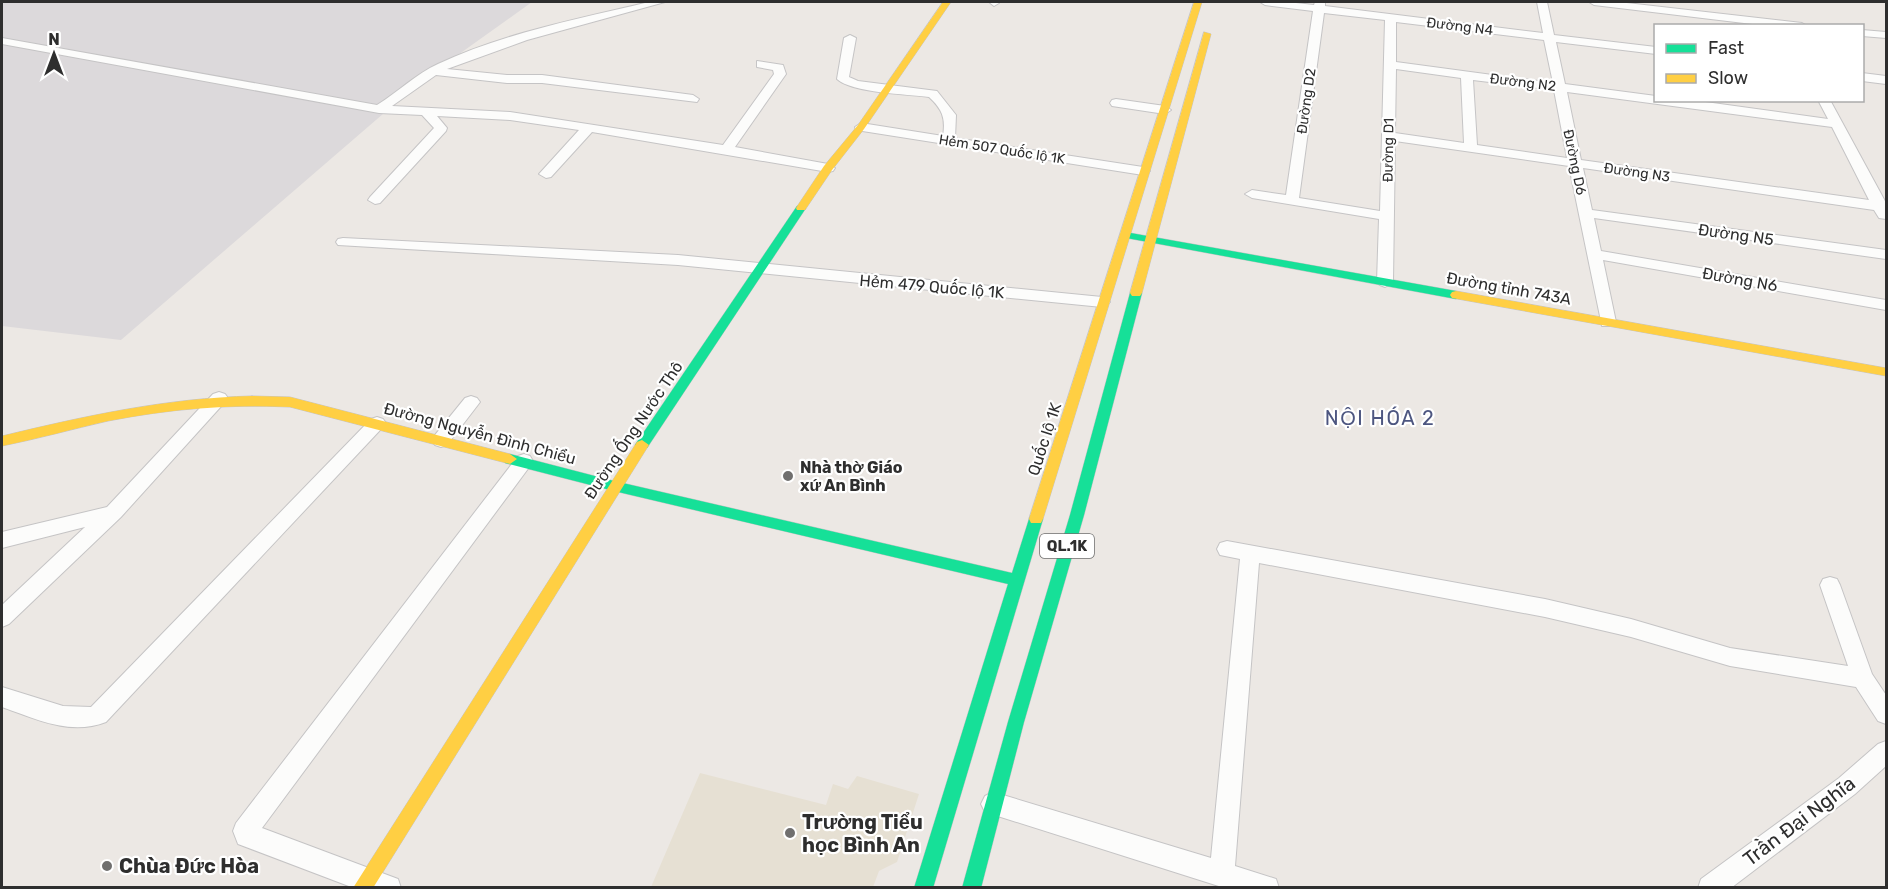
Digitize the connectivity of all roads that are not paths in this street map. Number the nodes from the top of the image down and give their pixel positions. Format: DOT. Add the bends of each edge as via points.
graph roads {
  1 [pos="660,2"];
  2 [pos="948,2"];
  3 [pos="1196,2"];
  4 [pos="1264,2"];
  5 [pos="1542,2"];
  6 [pos="1594,2"];
  7 [pos="1320,5"];
  8 [pos="1775,9"];
  9 [pos="1391,17"];
  10 [pos="1210,24"];
  11 [pos="1783,24"];
  12 [pos="1864,33"];
  13 [pos="1887,35"];
  14 [pos="1549,37"];
  15 [pos="850,38"];
  16 [pos="2,41"];
  17 [pos="1654,51"];
  18 [pos="760,64"];
  19 [pos="1390,65"];
  20 [pos="434,71"];
  21 [pos="1467,75"];
  22 [pos="1864,77"];
  23 [pos="1887,80"];
  24 [pos="888,87"];
  25 [pos="1560,87"];
  26 [pos="693,99"];
  27 [pos="1654,99"];
  28 [pos="1673,102"];
  29 [pos="1825,102"];
  30 [pos="1116,103"];
  31 [pos="379,109"];
  32 [pos="1165,110"];
  33 [pos="427,112"];
  34 [pos="1836,124"];
  35 [pos="589,127"];
  36 [pos="861,128"];
  37 [pos="1388,136"];
  38 [pos="948,141"];
  39 [pos="1471,148"];
  40 [pos="726,150"];
  41 [pos="1575,163"];
  42 [pos="828,168"];
  43 [pos="1143,171"];
  44 [pos="546,174"];
  45 [pos="1252,194"];
  46 [pos="375,200"];
  47 [pos="1292,200"];
  48 [pos="1884,211"];
  49 [pos="1586,213"];
  50 [pos="1386,216"];
  51 [pos="1125,235"];
  52 [pos="1152,241"];
  53 [pos="343,242"];
  54 [pos="1594,254"];
  55 [pos="1887,255"];
  56 [pos="762,270"];
  57 [pos="1385,282"];
  58 [pos="1102,302"];
  59 [pos="1887,305"];
  60 [pos="1608,322"];
  61 [pos="1887,372"];
  62 [pos="219,398"];
  63 [pos="471,402"];
  64 [pos="377,423"];
  65 [pos="441,440"];
  66 [pos="2,441"];
  67 [pos="525,461"];
  68 [pos="614,486"];
  69 [pos="114,512"];
  70 [pos="2,540"];
  71 [pos="1227,549"];
  72 [pos="1250,554"];
  73 [pos="1022,581"];
  74 [pos="1830,585"];
  75 [pos="2,618"];
  76 [pos="1863,678"];
  77 [pos="2,697"];
  78 [pos="1887,714"];
  79 [pos="1887,752"];
  80 [pos="993,804"];
  81 [pos="1222,872"];
  82 [pos="372,885"];
  83 [pos="923,888"];
  84 [pos="971,888"];
  85 [pos="1267,888"];
  86 [pos="1710,888"];
  1 -- 20 [label="street" via="559,27"];
  2 -- 24 [label="main road, Đường Ống Nước Thô"];
  3 -- 32 [label="main road, Quốc lộ 1K / QL.1K"];
  4 -- 7 [label="street, Đường N4"];
  5 -- 14 [label="street, Đường D6"];
  6 -- 11 [label="street"];
  7 -- 9 [label="street, Đường N4"];
  7 -- 47 [label="street, Đường D2"];
  8 -- 11 [label="street"];
  9 -- 14 [label="street, Đường N4"];
  9 -- 19 [label="street, Đường D1"];
  10 -- 52 [label="main road, QL.1K"];
  12 -- 13 [label="street"];
  14 -- 17 [label="street, Đường N4"];
  14 -- 25 [label="street, Đường D6"];
  15 -- 24 [label="street" via="843,79"];
  16 -- 31 [label="street"];
  18 -- 40 [label="street" via="779,68 780,74"];
  19 -- 21 [label="street, Đường N2"];
  19 -- 37 [label="street, Đường D1"];
  20 -- 26 [label="street" via="542,79"];
  20 -- 31 [label="street"];
  21 -- 25 [label="street, Đường N2"];
  21 -- 39 [label="street"];
  22 -- 23 [label="street"];
  24 -- 36 [label="main road, Đường Ống Nước Thô"];
  24 -- 38 [label="street" via="933,94 953,120"];
  25 -- 27 [label="street, Đường N2"];
  25 -- 41 [label="street, Đường D6"];
  28 -- 34 [label="street, Đường N2"];
  29 -- 34 [label="street"];
  30 -- 32 [label="street"];
  31 -- 33 [label="street"];
  32 -- 43 [label="main road, Quốc lộ 1K / QL.1K"];
  33 -- 35 [label="street" via="510,116"];
  33 -- 46 [label="street" via="441,128"];
  34 -- 48 [label="street"];
  35 -- 40 [label="street"];
  35 -- 44 [label="street"];
  36 -- 38 [label="street, Hẻm 507 Quốc lộ 1K"];
  36 -- 42 [label="main road, Đường Ống Nước Thô"];
  37 -- 39 [label="street, Đường N3"];
  37 -- 50 [label="street, Đường D1"];
  38 -- 43 [label="street, Hẻm 507 Quốc lộ 1K"];
  39 -- 41 [label="street, Đường N3"];
  40 -- 42 [label="street"];
  41 -- 48 [label="street, Đường N3"];
  41 -- 49 [label="street, Đường D6"];
  42 -- 56 [label="main road, Đường Ống Nước Thô"];
  43 -- 51 [label="main road, Quốc lộ 1K / QL.1K"];
  45 -- 47 [label="street"];
  47 -- 50 [label="street"];
  49 -- 54 [label="street, Đường D6"];
  49 -- 55 [label="street, Đường N5"];
  50 -- 57 [label="street, Đường D1"];
  51 -- 52 [label="main road, Đường tỉnh 743A"];
  51 -- 58 [label="main road, Quốc lộ 1K / QL.1K"];
  52 -- 57 [label="main road, Đường tỉnh 743A"];
  52 -- 80 [label="main road, QL.1K" via="1077,515 1050,588"];
  53 -- 56 [label="street, Hẻm 479 Quốc lộ 1K" via="678,260"];
  54 -- 59 [label="street, Đường N6"];
  54 -- 60 [label="street, Đường D6"];
  56 -- 58 [label="street, Hẻm 479 Quốc lộ 1K"];
  56 -- 68 [label="main road, Đường Ống Nước Thô"];
  57 -- 60 [label="main road, Đường tỉnh 743A"];
  58 -- 73 [label="main road, Quốc lộ 1K / QL.1K"];
  60 -- 61 [label="main road, Đường tỉnh 743A"];
  62 -- 64 [label="main road, Đường Nguyễn Đình Chiểu" via="256,397 291,402"];
  62 -- 66 [label="main road, Đường Nguyễn Đình Chiểu" via="160,406"];
  62 -- 69 [label="street"];
  63 -- 65 [label="street"];
  64 -- 65 [label="main road, Đường Nguyễn Đình Chiểu"];
  64 -- 77 [label="street" via="98,716 74,719"];
  65 -- 67 [label="main road, Đường Nguyễn Đình Chiểu"];
  67 -- 68 [label="main road, Đường Nguyễn Đình Chiểu"];
  67 -- 82 [label="street" via="245,831"];
  68 -- 73 [label="main road, Đường Nguyễn Đình Chiểu"];
  68 -- 82 [label="main road, Đường Ống Nước Thô"];
  69 -- 70 [label="street"];
  69 -- 75 [label="street"];
  71 -- 72 [label="street"];
  72 -- 76 [label="street" via="1545,608 1730,657"];
  72 -- 81 [label="street"];
  73 -- 83 [label="main road, Quốc lộ 1K / QL.1K"];
  74 -- 76 [label="street"];
  76 -- 78 [label="street"];
  79 -- 86 [label="street, Trần Đại Nghĩa"];
  80 -- 81 [label="street"];
  80 -- 84 [label="main road, QL.1K"];
  81 -- 85 [label="street"];
}
